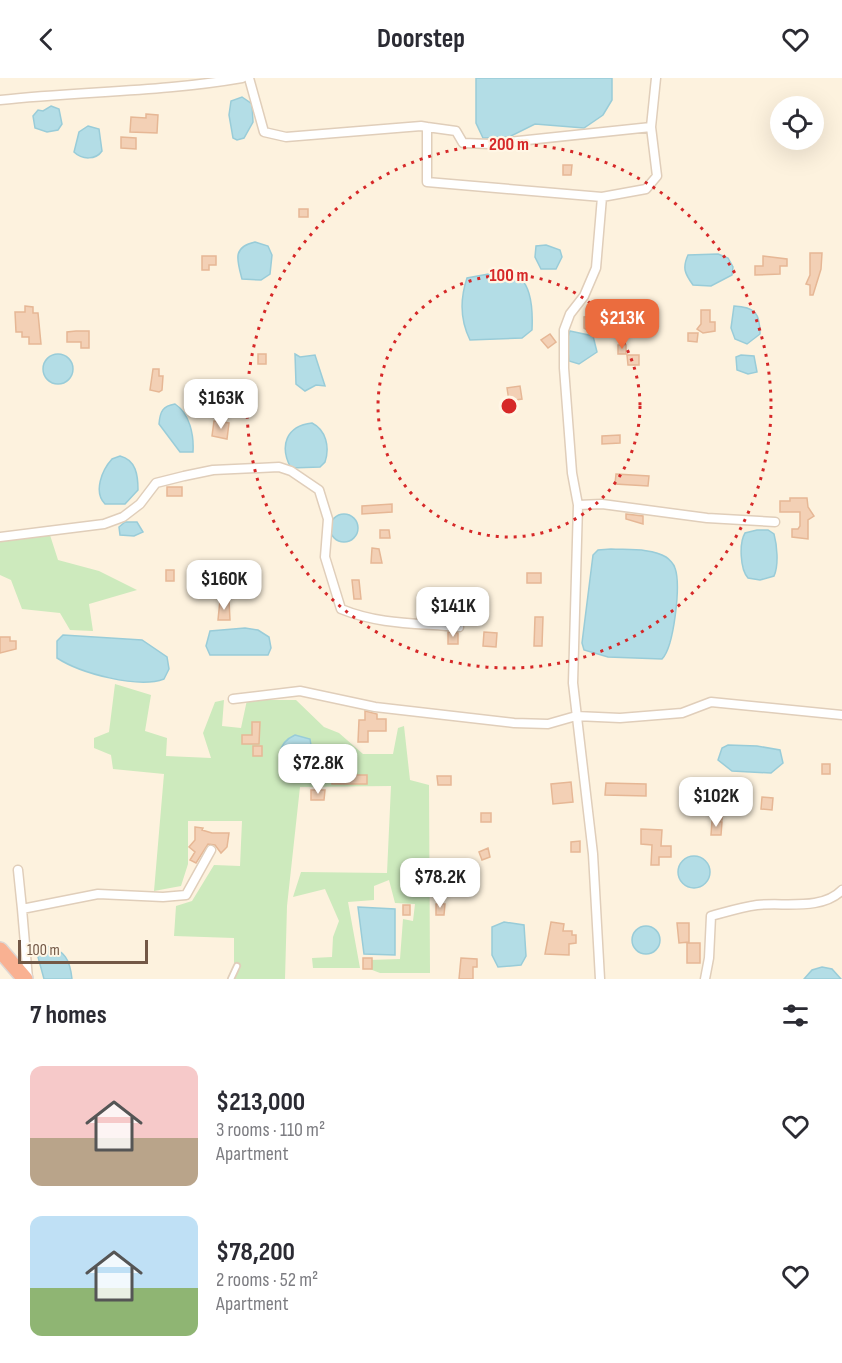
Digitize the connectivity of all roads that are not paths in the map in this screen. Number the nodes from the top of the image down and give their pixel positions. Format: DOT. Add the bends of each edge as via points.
graph roads {
  1 [pos="242,78"];
  2 [pos="249,78"];
  3 [pos="656,78"];
  4 [pos="0,100"];
  5 [pos="651,126"];
  6 [pos="427,127"];
  7 [pos="602,197"];
  8 [pos="578,505"];
  9 [pos="775,522"];
  10 [pos="0,537"];
  11 [pos="459,627"];
  12 [pos="233,699"];
  13 [pos="842,715"];
  14 [pos="576,716"];
  15 [pos="210,850"];
  16 [pos="18,870"];
  17 [pos="842,890"];
  18 [pos="22,909"];
  19 [pos="0,951"];
  20 [pos="237,966"];
  21 [pos="26,979"];
  22 [pos="231,979"];
  23 [pos="600,979"];
  24 [pos="705,979"];
  1 -- 4 [label="street" via="188,88 46,94"];
  2 -- 6 [label="street" via="264,132 286,137"];
  3 -- 5 [label="street"];
  5 -- 6 [label="street" via="490,144 463,143 456,131"];
  5 -- 7 [label="street" via="657,176 646,189"];
  6 -- 7 [label="street" via="427,182"];
  7 -- 8 [label="street" via="596,268 564,330 572,473"];
  8 -- 9 [label="street" via="602,504 707,518"];
  8 -- 14 [label="street" via="573,683"];
  10 -- 11 [label="street" via="104,524 123,517 140,504 156,483 223,469 279,467 319,490 328,519 325,557 341,609 365,619 391,623"];
  12 -- 14 [label="street" via="300,691 375,706 514,723 548,724"];
  13 -- 14 [label="street" via="711,702 682,713 620,718"];
  14 -- 23 [label="street" via="593,854"];
  15 -- 18 [label="street" via="186,894 98,894"];
  16 -- 18 [label="street"];
  17 -- 24 [label="street" via="835,897 807,904 756,905 711,916"];
  18 -- 21 [label="street"];
  19 -- 21 [label="highway"];
  20 -- 22 [label="lane"];
}
